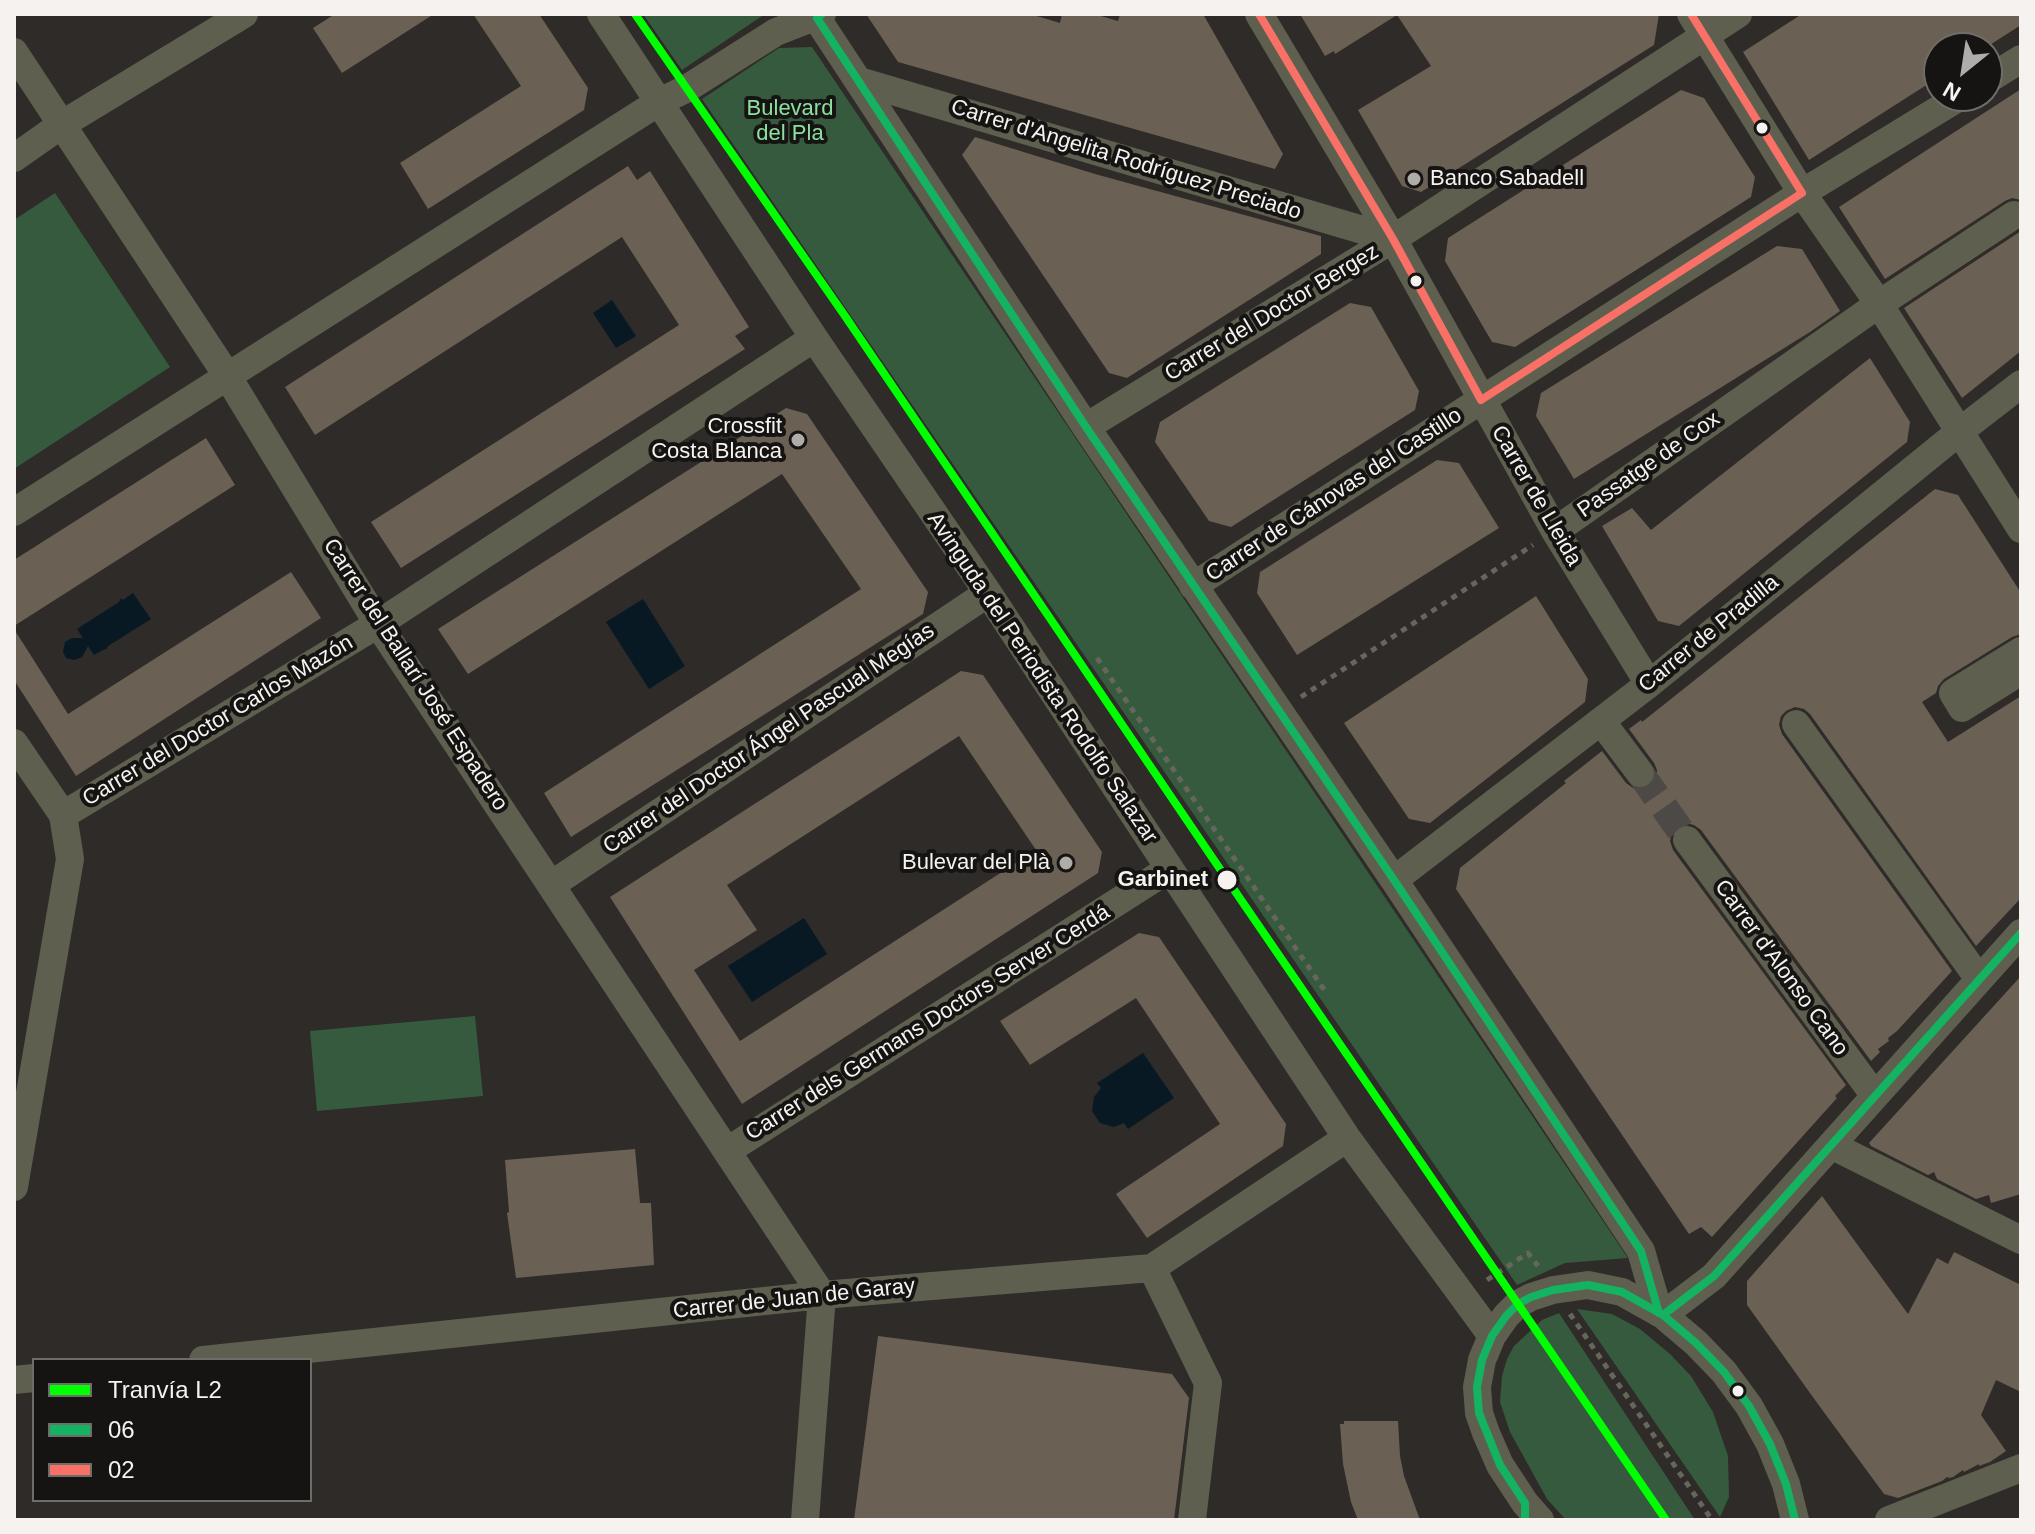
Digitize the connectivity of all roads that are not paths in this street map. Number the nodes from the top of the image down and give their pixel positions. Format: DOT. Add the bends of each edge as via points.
graph roads {
  1 [pos="244,14"];
  2 [pos="601,14"];
  3 [pos="1259,14"];
  4 [pos="1738,14"];
  5 [pos="818,15"];
  6 [pos="1697,24"];
  7 [pos="14,52"];
  8 [pos="2021,59"];
  9 [pos="2003,70"];
  10 [pos="859,81"];
  11 [pos="659,102"];
  12 [pos="1935,112"];
  13 [pos="61,125"];
  14 [pos="14,158"];
  15 [pos="1802,193"];
  16 [pos="2014,215"];
  17 [pos="1393,239"];
  18 [pos="1879,304"];
  19 [pos="814,338"];
  20 [pos="228,377"];
  21 [pos="2021,384"];
  22 [pos="1481,400"];
  23 [pos="1086,427"];
  24 [pos="1959,432"];
  25 [pos="14,512"];
  26 [pos="2021,529"];
  27 [pos="1555,531"];
  28 [pos="1193,586"];
  29 [pos="988,593"];
  30 [pos="378,624"];
  31 [pos="2021,651"];
  32 [pos="2021,671"];
  33 [pos="1649,684"];
  34 [pos="1601,721"];
  35 [pos="1796,724"];
  36 [pos="14,743"];
  37 [pos="1640,773"];
  38 [pos="63,815"];
  39 [pos="1687,840"];
  40 [pos="1169,869"];
  41 [pos="1394,880"];
  42 [pos="551,885"];
  43 [pos="2021,933"];
  44 [pos="1979,979"];
  45 [pos="1875,1096"];
  46 [pos="1347,1138"];
  47 [pos="1831,1145"];
  48 [pos="727,1151"];
  49 [pos="14,1187"];
  50 [pos="2021,1240"];
  51 [pos="1152,1268"];
  52 [pos="822,1295"];
  53 [pos="1661,1314"];
  54 [pos="1492,1336"];
  55 [pos="222,1358"];
  56 [pos="2021,1468"];
  57 [pos="1530,1514"];
  58 [pos="805,1520"];
  59 [pos="1192,1520"];
  60 [pos="1795,1520"];
  61 [pos="1889,1520"];
  1 -- 13 [label="street"];
  2 -- 11 [label="street, Avinguda del Periodista Rodolfo Salazar"];
  3 -- 17 [label="street, Carrer de Lleida"];
  4 -- 6 [label="street, Carrer del Doctor Bergez"];
  5 -- 10 [label="street"];
  5 -- 11 [label="street" via="776,32"];
  6 -- 15 [label="street"];
  6 -- 17 [label="street, Carrer del Doctor Bergez"];
  7 -- 13 [label="street, Carrer del Ballarí José Espadero"];
  8 -- 9 [label="street"];
  10 -- 17 [label="street, Carrer d'Angelita Rodríguez Preciado"];
  10 -- 23 [label="street"];
  11 -- 19 [label="street, Avinguda del Periodista Rodolfo Salazar"];
  11 -- 20 [label="street"];
  12 -- 15 [label="street, Carrer de Cánovas del Castillo"];
  13 -- 14 [label="street"];
  13 -- 20 [label="street, Carrer del Ballarí José Espadero"];
  15 -- 18 [label="street"];
  15 -- 22 [label="street, Carrer de Cánovas del Castillo"];
  16 -- 18 [label="street, Passatge de Cox"];
  17 -- 22 [label="street, Carrer de Lleida"];
  17 -- 23 [label="street, Carrer del Doctor Bergez"];
  18 -- 24 [label="street"];
  18 -- 27 [label="street, Passatge de Cox"];
  19 -- 29 [label="street, Avinguda del Periodista Rodolfo Salazar"];
  19 -- 30 [label="street, Carrer del Doctor Carlos Mazón"];
  20 -- 25 [label="street"];
  20 -- 30 [label="street, Carrer del Ballarí José Espadero"];
  21 -- 24 [label="street, Carrer de Pradilla"];
  22 -- 27 [label="street, Carrer de Lleida"];
  22 -- 28 [label="street, Carrer de Cánovas del Castillo"];
  23 -- 28 [label="street"];
  24 -- 26 [label="street"];
  24 -- 33 [label="street, Carrer de Pradilla"];
  27 -- 33 [label="street, Carrer de Lleida"];
  28 -- 41 [label="street"];
  29 -- 40 [label="street, Avinguda del Periodista Rodolfo Salazar"];
  29 -- 42 [label="street, Carrer del Doctor Ángel Pascual Megías"];
  30 -- 38 [label="street, Carrer del Doctor Carlos Mazón"];
  30 -- 42 [label="street, Carrer del Ballarí José Espadero"];
  31 -- 32 [label="street" via="1953,693 1962,708"];
  33 -- 34 [label="street, Carrer de Pradilla"];
  34 -- 37 [label="street"];
  34 -- 41 [label="street, Carrer de Pradilla"];
  35 -- 44 [label="street"];
  36 -- 38 [label="street"];
  38 -- 49 [label="street" via="70,859"];
  39 -- 45 [label="street, Carrer d'Alonso Cano"];
  40 -- 46 [label="street, Avinguda del Periodista Rodolfo Salazar"];
  40 -- 48 [label="street, Carrer dels Germans Doctors Server Cerdá"];
  41 -- 53 [label="street" via="1641,1251"];
  42 -- 48 [label="street, Carrer del Ballarí José Espadero"];
  43 -- 44 [label="street"];
  44 -- 45 [label="street"];
  45 -- 47 [label="street"];
  46 -- 51 [label="street, Carrer de Juan de Garay"];
  46 -- 54 [label="street, Avinguda del Periodista Rodolfo Salazar"];
  47 -- 50 [label="street"];
  47 -- 53 [label="street" via="1714,1276"];
  48 -- 52 [label="street, Carrer del Ballarí José Espadero"];
  51 -- 52 [label="street, Carrer de Juan de Garay"];
  51 -- 59 [label="street" via="1208,1383"];
  52 -- 55 [label="street, Carrer de Juan de Garay"];
  52 -- 58 [label="street"];
  53 -- 54 [label="street" via="1622,1292 1588,1285 1531,1297 1518,1304"];
  53 -- 60 [label="street" via="1724,1372 1749,1406 1770,1444"];
  54 -- 57 [label="street" via="1477,1387 1479,1413 1500,1465"];
  56 -- 61 [label="street"];
}
